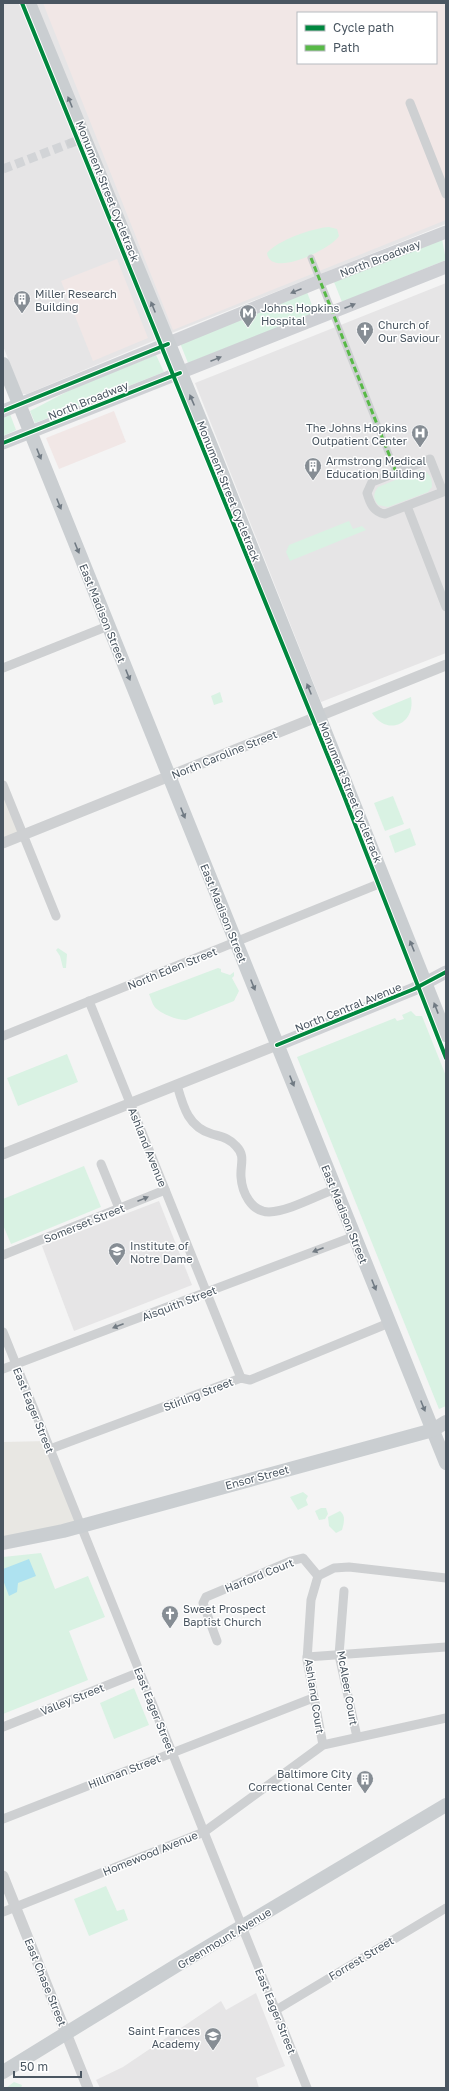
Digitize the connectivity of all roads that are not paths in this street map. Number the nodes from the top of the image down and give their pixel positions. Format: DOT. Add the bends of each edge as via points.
graph roads {
  1 [pos="29,3"];
  2 [pos="410,103"];
  3 [pos="84,138"];
  4 [pos="71,143"];
  5 [pos="446,194"];
  6 [pos="446,232"];
  7 [pos="310,258"];
  8 [pos="446,267"];
  9 [pos="320,281"];
  10 [pos="332,313"];
  11 [pos="168,344"];
  12 [pos="3,364"];
  13 [pos="180,373"];
  14 [pos="19,405"];
  15 [pos="3,411"];
  16 [pos="30,432"];
  17 [pos="3,443"];
  18 [pos="396,472"];
  19 [pos="406,506"];
  20 [pos="446,607"];
  21 [pos="108,626"];
  22 [pos="446,665"];
  23 [pos="3,668"];
  24 [pos="319,716"];
  25 [pos="169,776"];
  26 [pos="3,785"];
  27 [pos="23,834"];
  28 [pos="3,843"];
  29 [pos="386,881"];
  30 [pos="56,916"];
  31 [pos="236,942"];
  32 [pos="446,972"];
  33 [pos="426,982"];
  34 [pos="90,1001"];
  35 [pos="446,1035"];
  36 [pos="3,1036"];
  37 [pos="277,1045"];
  38 [pos="176,1085"];
  39 [pos="130,1103"];
  40 [pos="3,1154"];
  41 [pos="101,1164"];
  42 [pos="335,1189"];
  43 [pos="165,1190"];
  44 [pos="119,1208"];
  45 [pos="354,1236"];
  46 [pos="3,1255"];
  47 [pos="206,1292"];
  48 [pos="389,1323"];
  49 [pos="3,1332"];
  50 [pos="16,1364"];
  51 [pos="3,1369"];
  52 [pos="241,1378"];
  53 [pos="446,1422"];
  54 [pos="439,1432"];
  55 [pos="50,1448"];
  56 [pos="446,1463"];
  57 [pos="81,1525"];
  58 [pos="3,1543"];
  59 [pos="318,1576"];
  60 [pos="446,1578"];
  61 [pos="344,1591"];
  62 [pos="217,1641"];
  63 [pos="446,1647"];
  64 [pos="339,1655"];
  65 [pos="308,1657"];
  66 [pos="140,1672"];
  67 [pos="313,1698"];
  68 [pos="446,1718"];
  69 [pos="3,1727"];
  70 [pos="357,1737"];
  71 [pos="323,1744"];
  72 [pos="173,1753"];
  73 [pos="446,1805"];
  74 [pos="3,1819"];
  75 [pos="204,1832"];
  76 [pos="3,1876"];
  77 [pos="15,1907"];
  78 [pos="446,1908"];
  79 [pos="3,1912"];
  80 [pos="243,1927"];
  81 [pos="276,2010"];
  82 [pos="66,2034"];
  83 [pos="3,2072"];
  84 [pos="88,2088"];
  85 [pos="307,2088"];
  3 -- 1 [label="main road, one-way"];
  2 -- 5 [label="street"];
  3 -- 4 [label="street"];
  11 -- 3 [label="main road, one-way"];
  6 -- 9 [label="main road, North Broadway"];
  7 -- 9 [label="street"];
  10 -- 8 [label="main road, North Broadway, one-way"];
  9 -- 10 [label="street"];
  9 -- 11 [label="main road, North Broadway, one-way"];
  13 -- 10 [label="main road, North Broadway, one-way"];
  10 -- 18 [label="street"];
  11 -- 13 [label="main road"];
  11 -- 14 [label="main road, North Broadway"];
  12 -- 14 [label="main road, East Madison Street"];
  13 -- 16 [label="main road, North Broadway"];
  24 -- 13 [label="main road, one-way"];
  14 -- 15 [label="main road, North Broadway"];
  14 -- 16 [label="main road, East Madison Street"];
  16 -- 17 [label="main road, North Broadway"];
  16 -- 21 [label="main road, East Madison Street, one-way"];
  18 -- 19 [label="street" via="372,482 367,492 369,500 378,513 385,514"];
  18 -- 19 [label="street" via="430,459 443,492"];
  19 -- 20 [label="street"];
  21 -- 23 [label="street"];
  21 -- 25 [label="main road, East Madison Street, one-way"];
  22 -- 24 [label="street, North Caroline Street"];
  24 -- 25 [label="street, North Caroline Street"];
  24 -- 29 [label="main road"];
  25 -- 27 [label="street, North Caroline Street"];
  25 -- 31 [label="main road, East Madison Street, one-way"];
  26 -- 27 [label="street"];
  27 -- 28 [label="street, North Caroline Street"];
  27 -- 30 [label="street"];
  29 -- 31 [label="street, North Eden Street"];
  33 -- 29 [label="main road, one-way"];
  31 -- 34 [label="street, North Eden Street"];
  31 -- 37 [label="main road, East Madison Street, one-way"];
  32 -- 33 [label="main road, North Central Avenue"];
  35 -- 33 [label="main road, one-way"];
  33 -- 37 [label="main road, North Central Avenue"];
  34 -- 36 [label="street, North Eden Street"];
  34 -- 39 [label="street, Ashland Avenue"];
  37 -- 38 [label="street, North Central Avenue"];
  37 -- 42 [label="main road, East Madison Street, one-way"];
  38 -- 39 [label="street, North Central Avenue"];
  38 -- 42 [label="street" via="191,1122 203,1131 226,1138 240,1151 243,1160 241,1174 244,1191 247,1199 260,1210 268,1212 281,1209"];
  39 -- 40 [label="street, North Central Avenue"];
  39 -- 43 [label="street, Ashland Avenue"];
  41 -- 44 [label="street"];
  42 -- 45 [label="main road, East Madison Street"];
  44 -- 43 [label="street, Somerset Street, one-way"];
  43 -- 47 [label="street, Ashland Avenue"];
  44 -- 46 [label="street, Somerset Street"];
  45 -- 47 [label="street, Aisquith Street, one-way"];
  45 -- 48 [label="main road, East Madison Street, one-way"];
  47 -- 50 [label="street, Aisquith Street, one-way"];
  47 -- 52 [label="street"];
  48 -- 52 [label="street, Stirling Street" via="250,1380"];
  48 -- 54 [label="main road, East Madison Street, one-way"];
  49 -- 50 [label="street, East Eager Street"];
  50 -- 51 [label="street, Aisquith Street"];
  50 -- 55 [label="street, East Eager Street"];
  52 -- 55 [label="street, Stirling Street"];
  53 -- 54 [label="main road, Ensor Street"];
  54 -- 56 [label="main road, East Madison Street"];
  54 -- 57 [label="main road, Ensor Street"];
  55 -- 57 [label="street, East Eager Street"];
  57 -- 58 [label="main road, Ensor Street"];
  57 -- 66 [label="street, East Eager Street"];
  59 -- 60 [label="street" via="334,1568 349,1567"];
  59 -- 62 [label="street, Harford Court" via="303,1558 206,1597 203,1603"];
  59 -- 65 [label="street, Ashland Court" via="312,1589"];
  61 -- 64 [label="street, McAleer Court"];
  63 -- 64 [label="street"];
  64 -- 65 [label="street"];
  64 -- 70 [label="street, McAleer Court"];
  65 -- 67 [label="street, Ashland Court"];
  66 -- 69 [label="street, Valley Street"];
  66 -- 72 [label="street, East Eager Street"];
  67 -- 71 [label="street, Ashland Court"];
  67 -- 72 [label="street, Hillman Street"];
  68 -- 70 [label="street"];
  70 -- 71 [label="street"];
  71 -- 75 [label="street, Homewood Avenue"];
  72 -- 74 [label="street, Hillman Street"];
  72 -- 75 [label="street, East Eager Street"];
  73 -- 80 [label="main road, Greenmount Avenue"];
  75 -- 77 [label="street, Homewood Avenue"];
  75 -- 80 [label="street, East Eager Street, bridge"];
  76 -- 77 [label="street, East Chase Street"];
  77 -- 79 [label="street, Homewood Avenue"];
  77 -- 82 [label="street, East Chase Street"];
  78 -- 81 [label="street, Forrest Street"];
  80 -- 81 [label="street, East Eager Street, bridge"];
  80 -- 82 [label="main road, Greenmount Avenue"];
  81 -- 85 [label="street, East Eager Street, bridge"];
  82 -- 83 [label="main road, Greenmount Avenue"];
  82 -- 84 [label="street, East Chase Street"];
}
